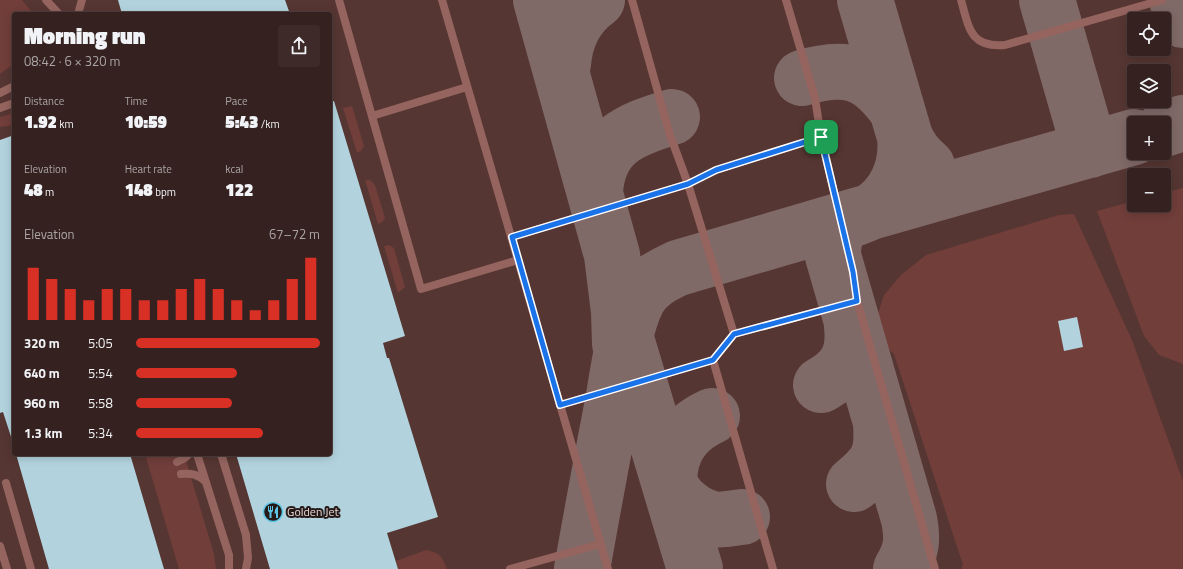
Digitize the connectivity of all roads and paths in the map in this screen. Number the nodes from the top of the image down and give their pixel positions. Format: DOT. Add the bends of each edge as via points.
graph roads {
  1 [pos="46,0"];
  2 [pos="82,0"];
  3 [pos="339,0"];
  4 [pos="442,0"];
  5 [pos="632,0"];
  6 [pos="786,0"];
  7 [pos="961,0"];
  8 [pos="1162,0"];
  9 [pos="57,12"];
  10 [pos="79,12"];
  11 [pos="467,86"];
  12 [pos="12,87"];
  13 [pos="0,93"];
  14 [pos="12,105"];
  15 [pos="0,108"];
  16 [pos="372,116"];
  17 [pos="821,137"];
  18 [pos="688,184"];
  19 [pos="512,237"];
  20 [pos="518,260"];
  21 [pos="857,301"];
  22 [pos="734,334"];
  23 [pos="713,360"];
  24 [pos="560,405"];
  25 [pos="185,456"];
  26 [pos="198,456"];
  27 [pos="222,456"];
  28 [pos="177,462"];
  29 [pos="181,474"];
  30 [pos="206,482"];
  31 [pos="6,483"];
  32 [pos="600,544"];
  33 [pos="0,546"];
  34 [pos="7,569"];
  35 [pos="31,569"];
  36 [pos="229,569"];
  37 [pos="246,569"];
  38 [pos="510,569"];
  39 [pos="608,569"];
  40 [pos="773,569"];
  41 [pos="935,569"];
  1 -- 9 [label="lane"];
  2 -- 10 [label="lane"];
  3 -- 16 [label="lane"];
  4 -- 11 [label="lane"];
  5 -- 18 [label="lane" via="670,135"];
  6 -- 17 [label="lane" via="814,98"];
  7 -- 8 [label="lane" via="974,36 983,44 995,46"];
  11 -- 16 [label="lane"];
  11 -- 19 [label="lane"];
  12 -- 13 [label="lane"];
  14 -- 15 [label="lane"];
  16 -- 20 [label="lane" via="421,289"];
  17 -- 18 [label="lane" via="716,170"];
  17 -- 21 [label="lane" via="853,272"];
  18 -- 19 [label="lane"];
  18 -- 22 [label="lane"];
  19 -- 20 [label="lane"];
  20 -- 24 [label="lane"];
  21 -- 22 [label="lane"];
  21 -- 41 [label="lane"];
  22 -- 23 [label="lane"];
  23 -- 24 [label="lane"];
  23 -- 40 [label="lane"];
  24 -- 32 [label="lane"];
  25 -- 28 [label="lane"];
  26 -- 30 [label="lane"];
  27 -- 37 [label="lane" via="246,535"];
  29 -- 30 [label="lane" via="191,473 200,476"];
  30 -- 36 [label="lane" via="229,555"];
  31 -- 35 [label="lane"];
  32 -- 38 [label="lane"];
  32 -- 39 [label="lane"];
  33 -- 34 [label="lane"];
}
